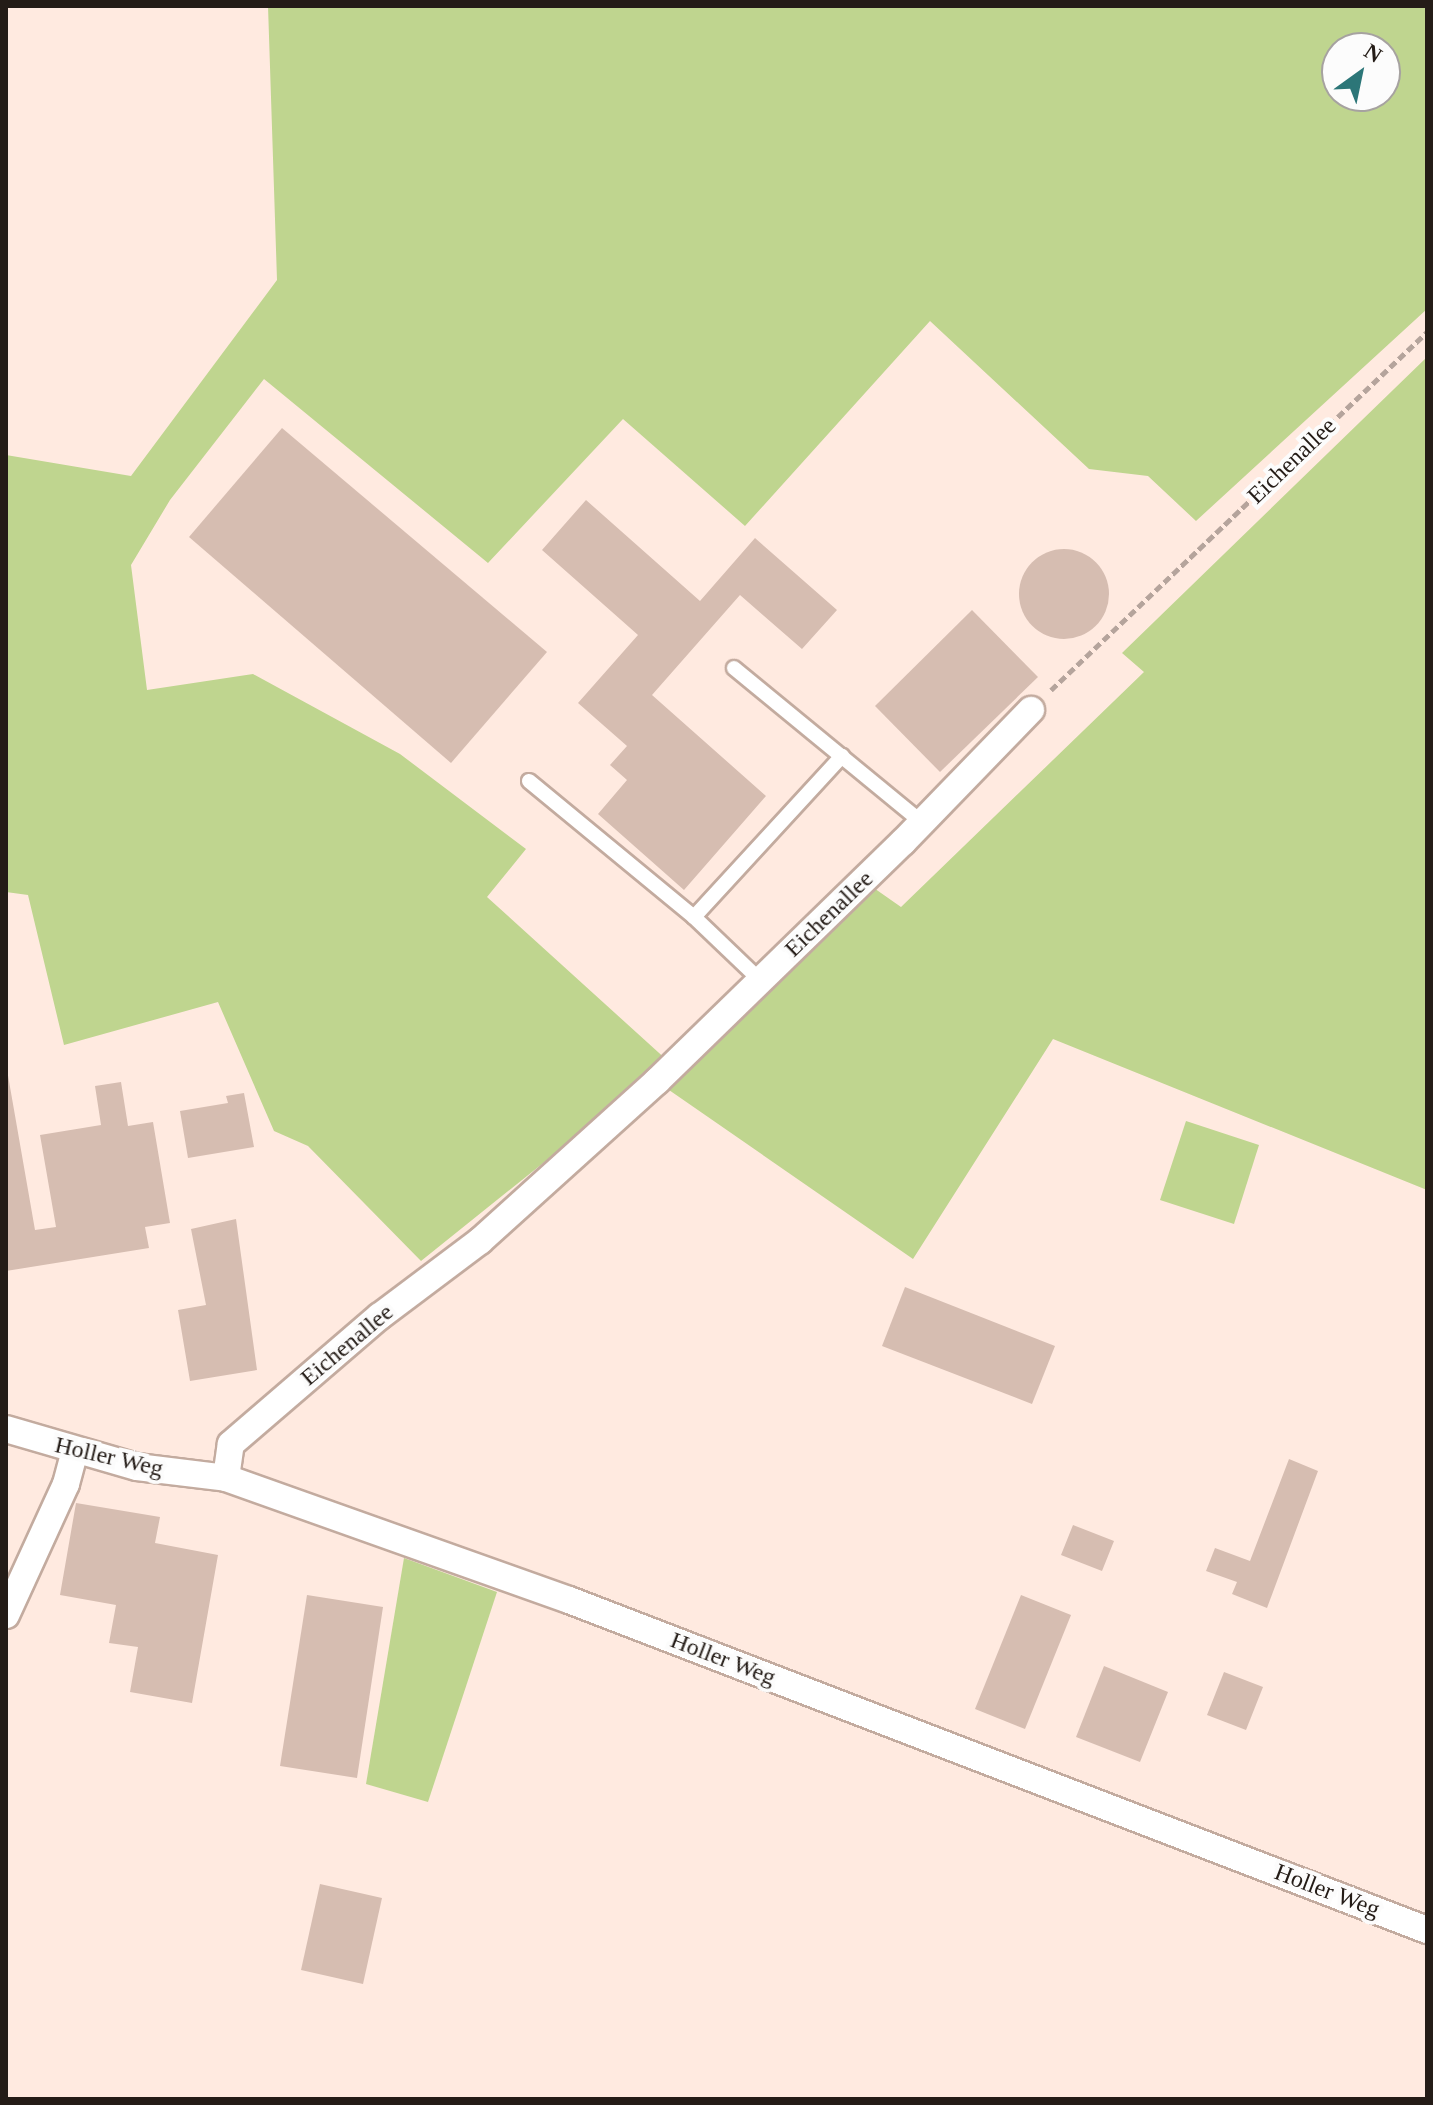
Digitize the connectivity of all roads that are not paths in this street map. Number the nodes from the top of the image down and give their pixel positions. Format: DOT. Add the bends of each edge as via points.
graph roads {
  1 [pos="734,668"];
  2 [pos="1031,710"];
  3 [pos="842,756"];
  4 [pos="529,781"];
  5 [pos="923,823"];
  6 [pos="694,917"];
  7 [pos="760,980"];
  8 [pos="6,1429"];
  9 [pos="75,1451"];
  10 [pos="226,1478"];
  11 [pos="6,1615"];
  12 [pos="1427,1930"];
  1 -- 3 [label="lane"];
  2 -- 5 [label="street, Eichenallee"];
  3 -- 5 [label="lane"];
  3 -- 6 [label="lane"];
  4 -- 6 [label="lane"];
  5 -- 7 [label="street, Eichenallee"];
  6 -- 7 [label="lane"];
  7 -- 10 [label="street, Eichenallee" via="480,1241 380,1316 231,1444"];
  8 -- 9 [label="street, Holler Weg"];
  9 -- 10 [label="street, Holler Weg" via="137,1467"];
  9 -- 11 [label="street" via="66,1484"];
  10 -- 12 [label="street, Holler Weg" via="583,1605"];
}
